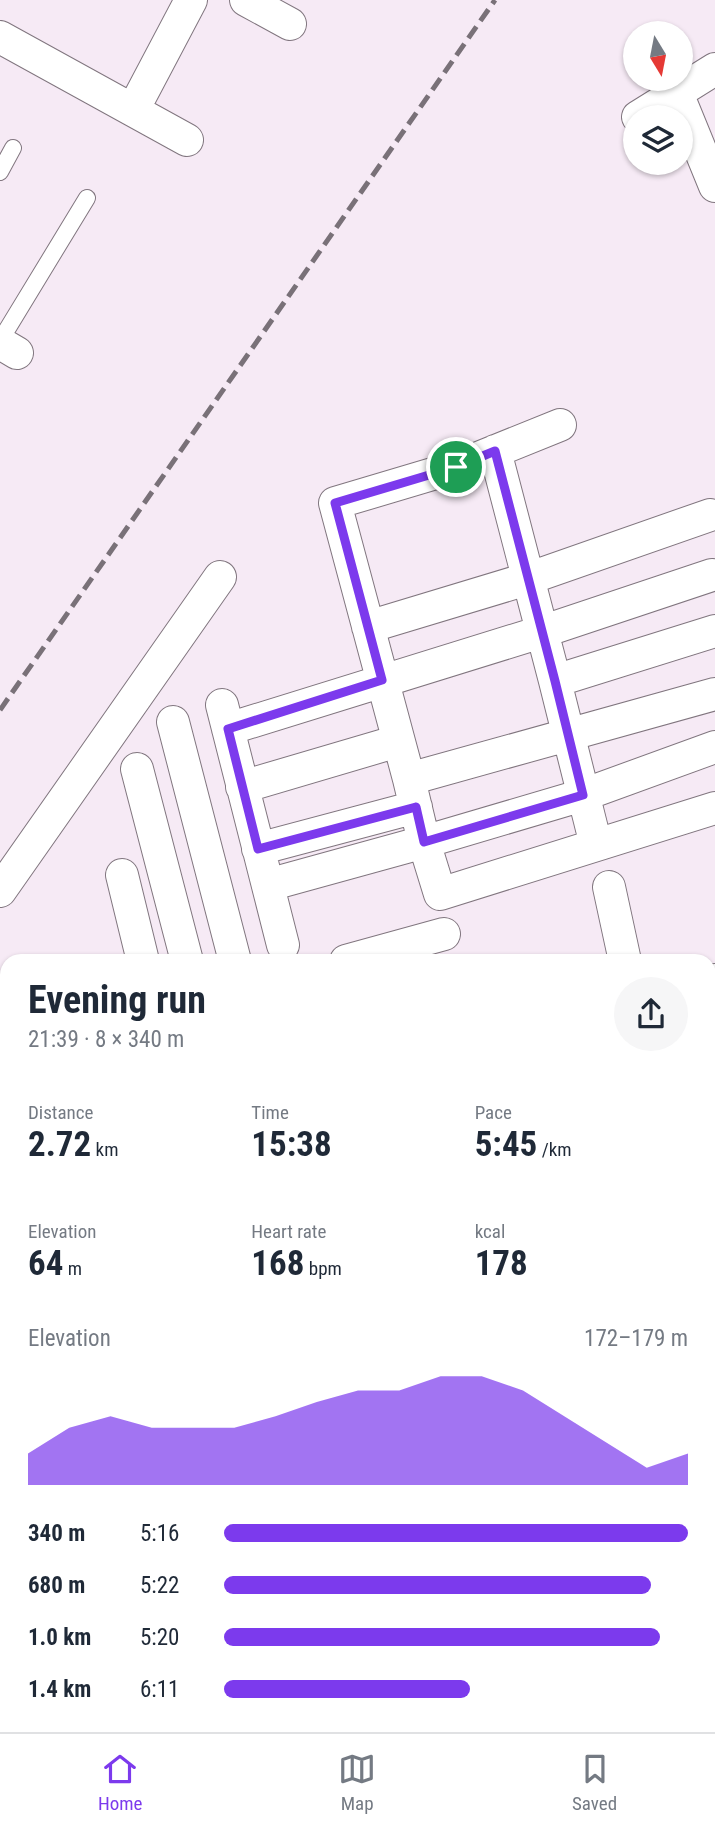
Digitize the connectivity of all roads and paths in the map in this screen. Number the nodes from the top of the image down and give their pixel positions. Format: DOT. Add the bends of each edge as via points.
graph roads {
  1 [pos="191,0"];
  2 [pos="246,0"];
  3 [pos="290,23"];
  4 [pos="0,37"];
  5 [pos="715,69"];
  6 [pos="677,93"];
  7 [pos="658,105"];
  8 [pos="132,110"];
  9 [pos="187,140"];
  10 [pos="13,148"];
  11 [pos="0,172"];
  12 [pos="715,186"];
  13 [pos="87,198"];
  14 [pos="6,346"];
  15 [pos="560,425"];
  16 [pos="495,451"];
  17 [pos="710,515"];
  18 [pos="712,575"];
  19 [pos="220,577"];
  20 [pos="527,579"];
  21 [pos="368,627"];
  22 [pos="715,631"];
  23 [pos="541,632"];
  24 [pos="382,680"];
  25 [pos="555,681"];
  26 [pos="715,694"];
  27 [pos="173,722"];
  28 [pos="568,735"];
  29 [pos="398,741"];
  30 [pos="715,747"];
  31 [pos="137,769"];
  32 [pos="242,787"];
  33 [pos="412,793"];
  34 [pos="583,795"];
  35 [pos="715,808"];
  36 [pos="424,842"];
  37 [pos="596,845"];
  38 [pos="258,849"];
  39 [pos="122,876"];
  40 [pos="268,885"];
  41 [pos="609,887"];
  42 [pos="0,891"];
  43 [pos="444,934"];
  44 [pos="283,945"];
  45 [pos="141,954"];
  46 [pos="185,954"];
  47 [pos="233,954"];
  48 [pos="371,954"];
  49 [pos="623,954"];
  1 -- 8 [label="street"];
  2 -- 3 [label="street"];
  4 -- 8 [label="street"];
  5 -- 6 [label="street"];
  6 -- 7 [label="street"];
  6 -- 12 [label="street"];
  8 -- 9 [label="street"];
  10 -- 11 [label="lane"];
  13 -- 14 [label="lane"];
  15 -- 16 [label="street"];
  16 -- 20 [label="street"];
  16 -- 21 [label="street" via="335,503"];
  17 -- 20 [label="street"];
  18 -- 23 [label="street"];
  19 -- 42 [label="street"];
  20 -- 21 [label="street"];
  20 -- 23 [label="street"];
  21 -- 24 [label="street"];
  22 -- 25 [label="street"];
  23 -- 24 [label="street"];
  23 -- 25 [label="street"];
  24 -- 29 [label="street"];
  24 -- 32 [label="street" via="225,717"];
  25 -- 28 [label="street"];
  26 -- 28 [label="street"];
  27 -- 47 [label="street"];
  28 -- 33 [label="street"];
  28 -- 34 [label="street"];
  29 -- 32 [label="street"];
  29 -- 33 [label="street"];
  30 -- 34 [label="street"];
  31 -- 46 [label="street"];
  32 -- 38 [label="street"];
  33 -- 36 [label="street"];
  33 -- 38 [label="street"];
  34 -- 36 [label="street"];
  34 -- 37 [label="street"];
  35 -- 37 [label="street"];
  36 -- 37 [label="street" via="440,894"];
  36 -- 40 [label="street"];
  38 -- 40 [label="street"];
  39 -- 45 [label="street"];
  40 -- 44 [label="street"];
  41 -- 49 [label="street"];
  43 -- 48 [label="street"];
}
